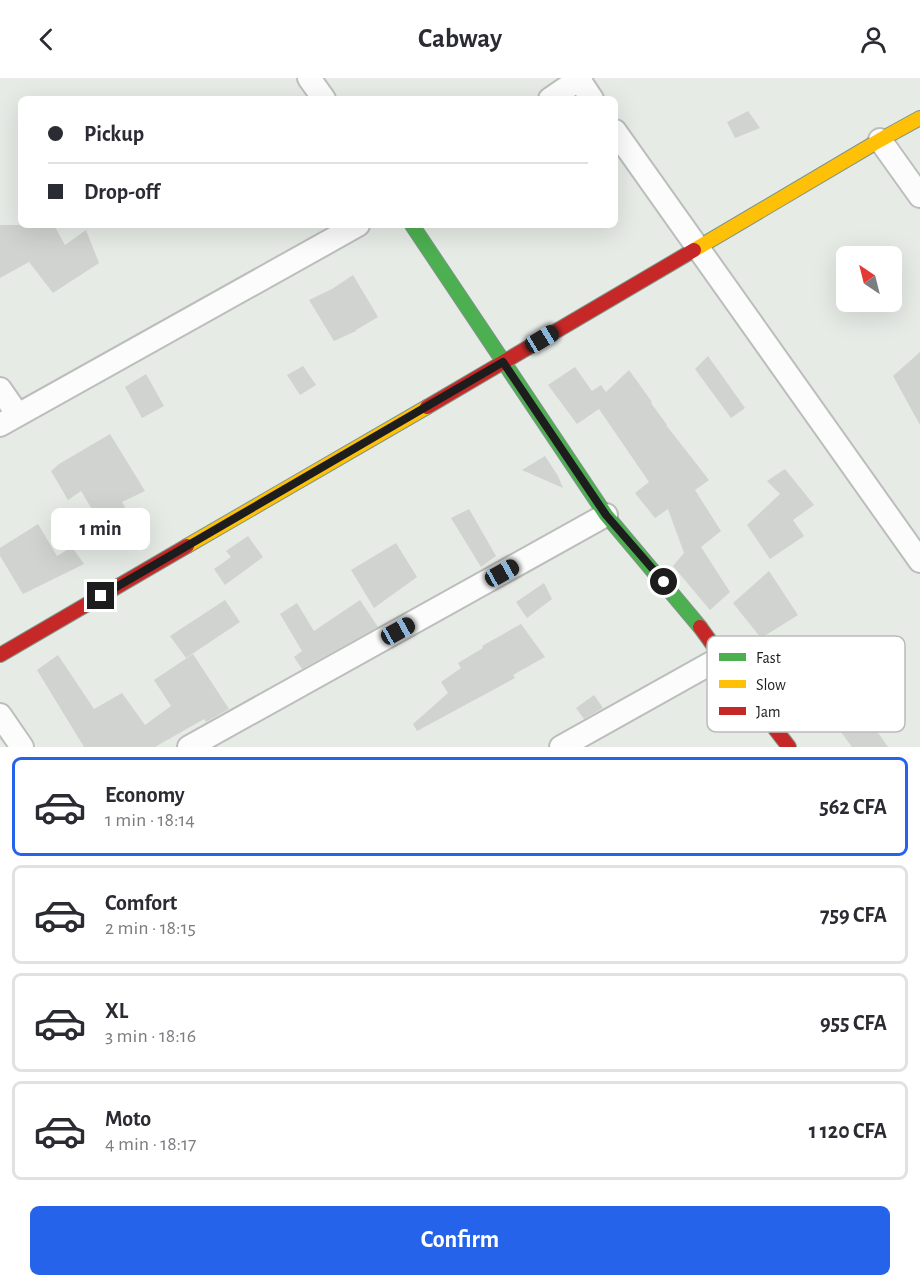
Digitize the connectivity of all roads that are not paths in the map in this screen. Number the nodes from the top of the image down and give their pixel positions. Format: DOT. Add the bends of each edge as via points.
graph roads {
  1 [pos="309,78"];
  2 [pos="579,78"];
  3 [pos="322,96"];
  4 [pos="554,96"];
  5 [pos="590,96"];
  6 [pos="920,118"];
  7 [pos="618,135"];
  8 [pos="880,140"];
  9 [pos="920,196"];
  10 [pos="353,228"];
  11 [pos="414,228"];
  12 [pos="697,248"];
  13 [pos="503,362"];
  14 [pos="0,389"];
  15 [pos="9,420"];
  16 [pos="606,515"];
  17 [pos="920,561"];
  18 [pos="707,636"];
  19 [pos="0,655"];
  20 [pos="707,665"];
  21 [pos="0,715"];
  22 [pos="778,732"];
  23 [pos="22,747"];
  24 [pos="189,747"];
  25 [pos="561,747"];
  26 [pos="789,747"];
  1 -- 3 [label="street"];
  2 -- 4 [label="street"];
  2 -- 5 [label="street"];
  6 -- 8 [label="street"];
  7 -- 12 [label="street"];
  8 -- 9 [label="street"];
  8 -- 12 [label="street"];
  10 -- 15 [label="street"];
  11 -- 13 [label="street"];
  12 -- 13 [label="street"];
  12 -- 17 [label="street"];
  13 -- 16 [label="street"];
  13 -- 19 [label="street"];
  14 -- 15 [label="street"];
  16 -- 18 [label="street"];
  16 -- 24 [label="street"];
  20 -- 25 [label="street"];
  21 -- 23 [label="street"];
  22 -- 26 [label="street"];
}
